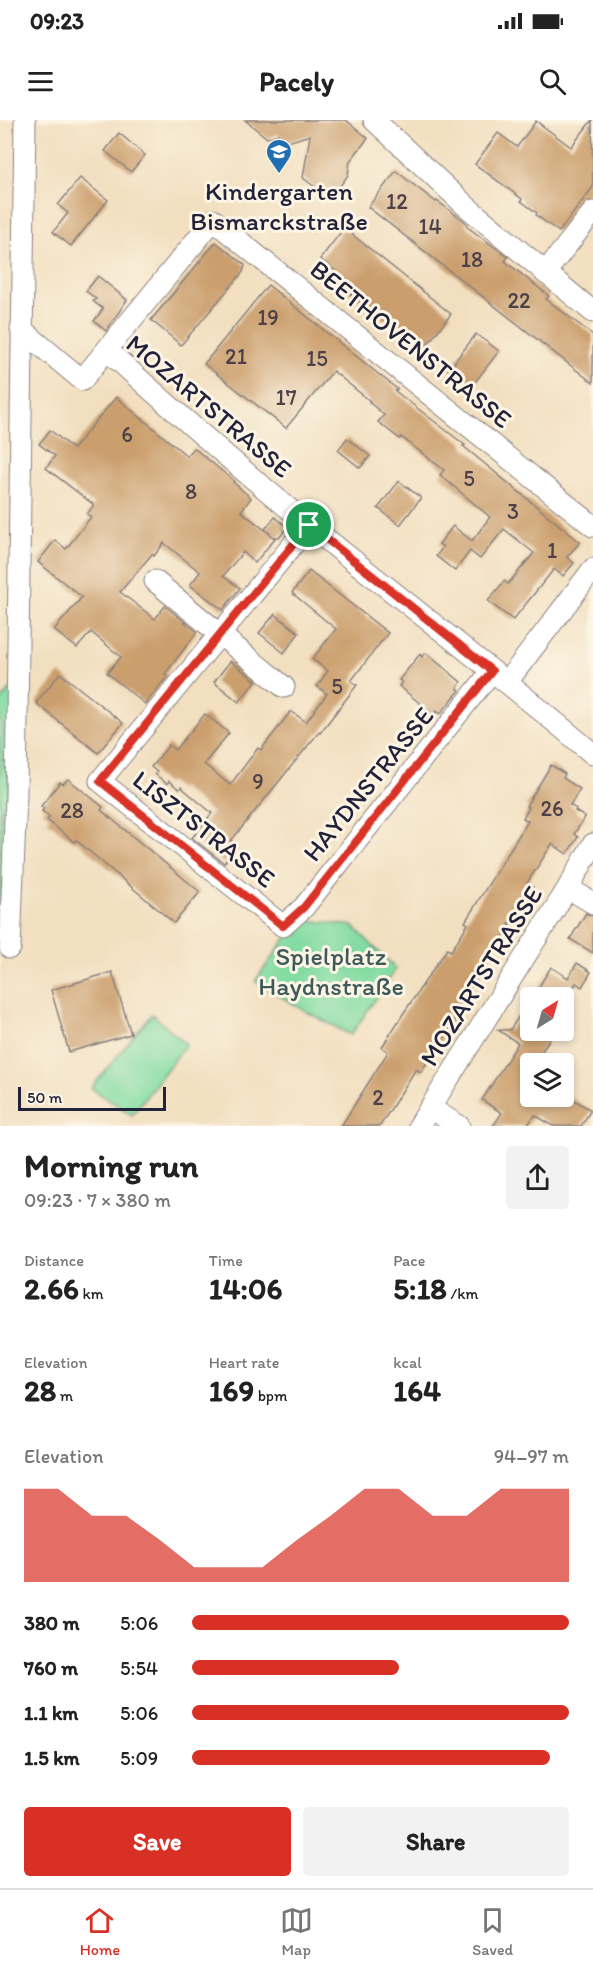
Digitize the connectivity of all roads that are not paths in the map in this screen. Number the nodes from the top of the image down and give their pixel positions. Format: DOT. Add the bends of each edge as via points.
graph roads {
  1 [pos="25,120"];
  2 [pos="374,120"];
  3 [pos="593,212"];
  4 [pos="545,273"];
  5 [pos="593,312"];
  6 [pos="21,328"];
  7 [pos="107,350"];
  8 [pos="309,525"];
  9 [pos="593,526"];
  10 [pos="593,569"];
  11 [pos="155,581"];
  12 [pos="220,634"];
  13 [pos="500,676"];
  14 [pos="284,687"];
  15 [pos="593,754"];
  16 [pos="593,844"];
  17 [pos="568,888"];
  18 [pos="593,903"];
  19 [pos="283,926"];
  20 [pos="10,948"];
  21 [pos="430,1108"];
  22 [pos="419,1126"];
  23 [pos="459,1126"];
  1 -- 6 [label="street"];
  2 -- 4 [label="street"];
  3 -- 4 [label="street"];
  4 -- 5 [label="street"];
  6 -- 7 [label="street, MOZARTSTRASSE" via="82,380"];
  6 -- 20 [label="street" via="16,795"];
  7 -- 8 [label="street, MOZARTSTRASSE" via="199,434"];
  7 -- 9 [label="street, BEETHOVENSTRASSE" via="213,220"];
  8 -- 12 [label="street, LISZTSTRASSE"];
  8 -- 13 [label="street, MOZARTSTRASSE"];
  10 -- 13 [label="street, HAYDNSTRASSE"];
  11 -- 12 [label="street"];
  12 -- 14 [label="street"];
  12 -- 19 [label="street, LISZTSTRASSE" via="100,781"];
  13 -- 15 [label="street, MOZARTSTRASSE"];
  13 -- 19 [label="street, HAYDNSTRASSE" via="304,907"];
  16 -- 17 [label="street, MOZARTSTRASSE"];
  17 -- 18 [label="street"];
  17 -- 21 [label="street, MOZARTSTRASSE"];
  21 -- 22 [label="street"];
  21 -- 23 [label="street, MOZARTSTRASSE"];
}
